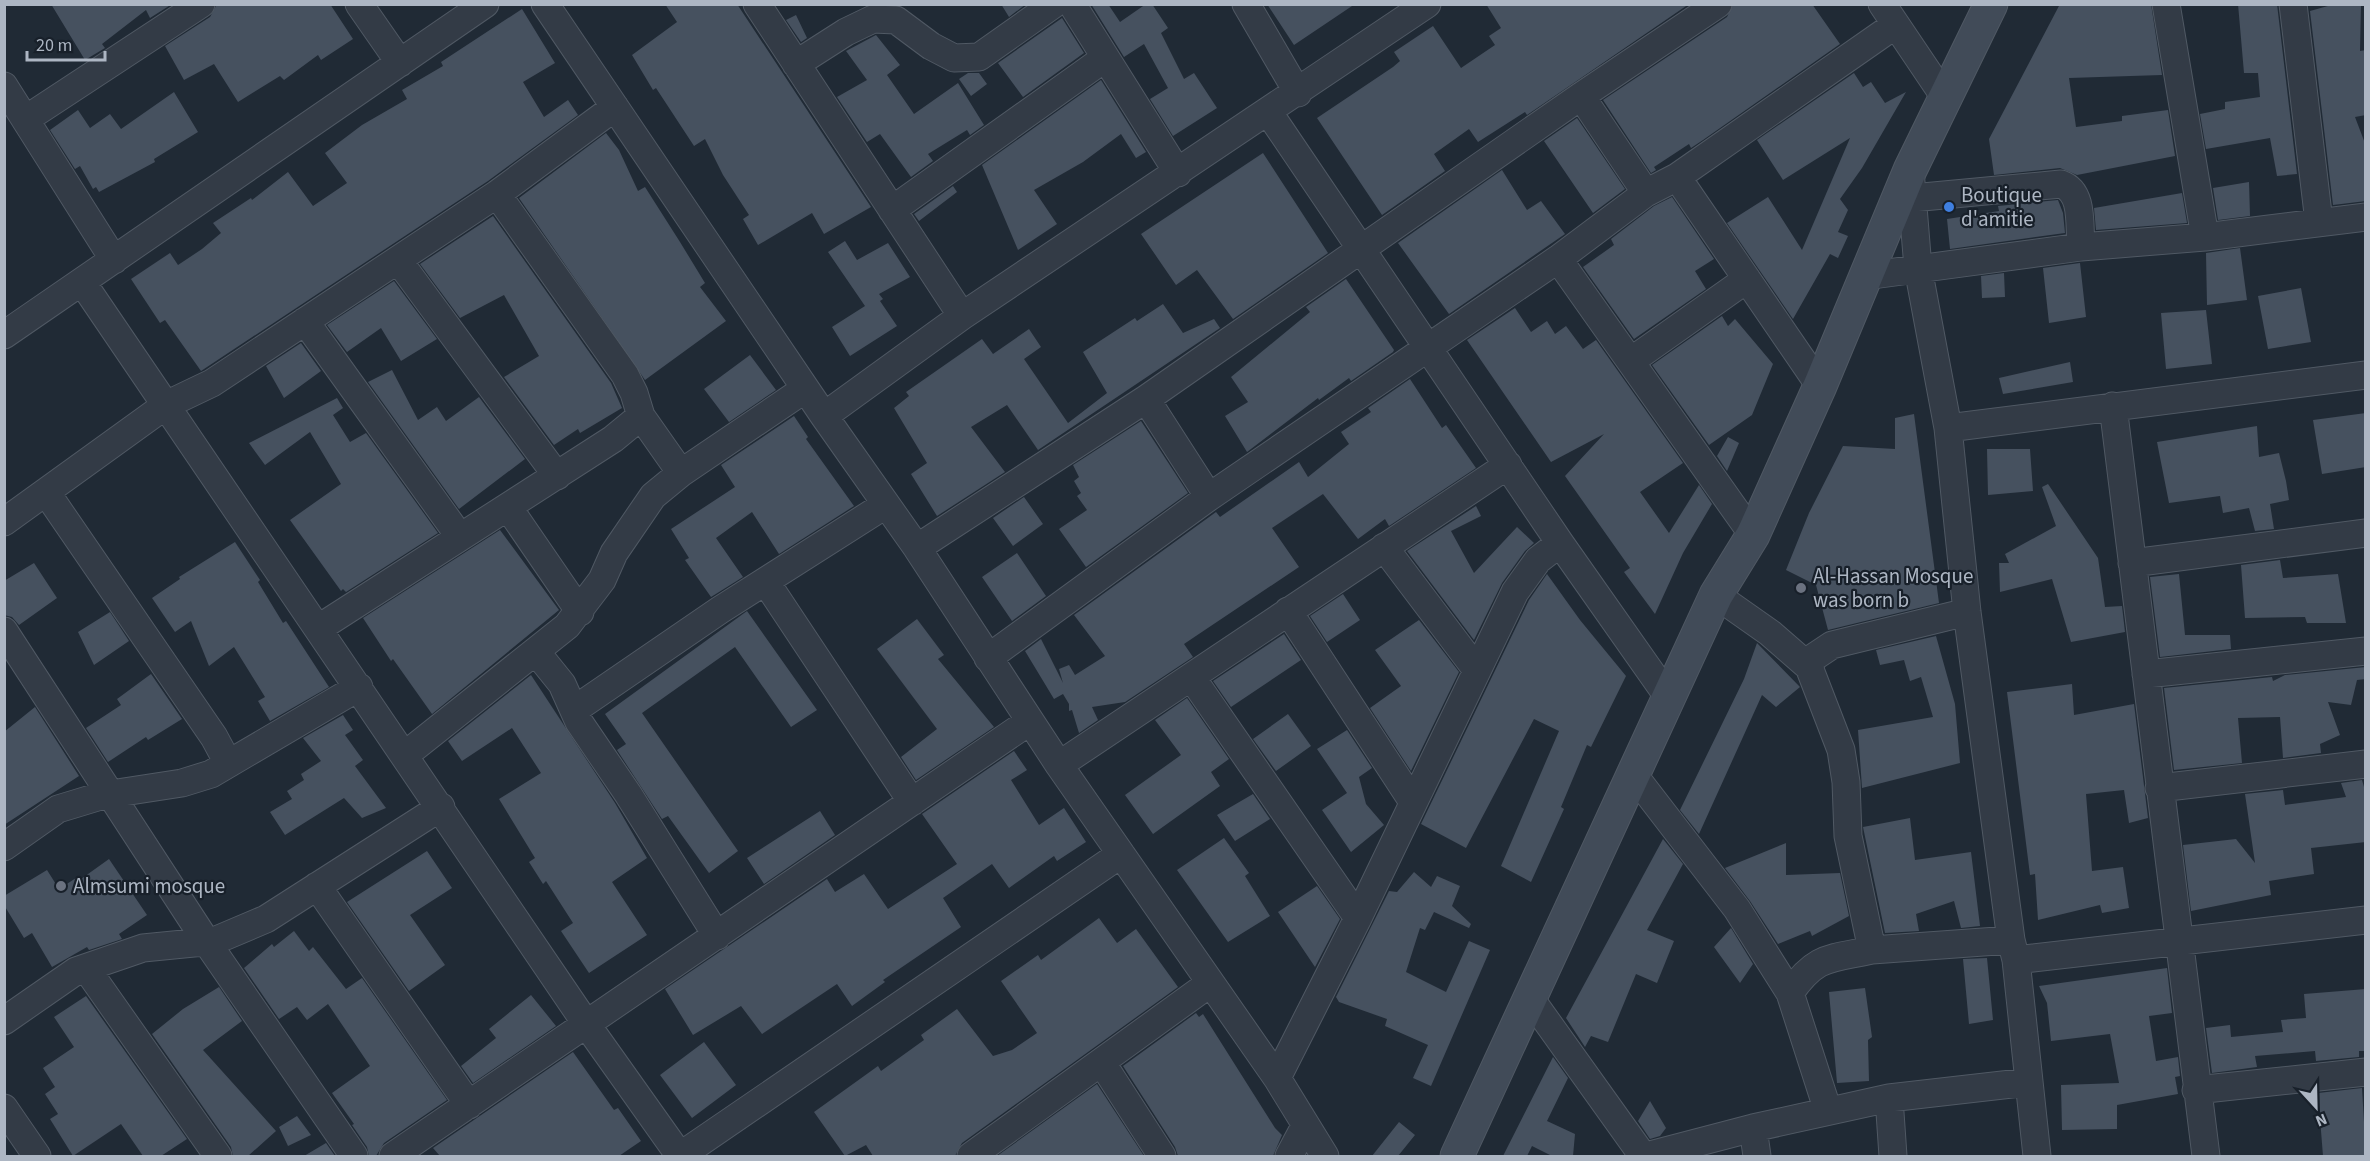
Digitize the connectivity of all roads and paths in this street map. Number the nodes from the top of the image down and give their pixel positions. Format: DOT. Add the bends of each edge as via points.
graph roads {
  1 [pos="201,4"];
  2 [pos="358,4"];
  3 [pos="485,4"];
  4 [pos="545,4"];
  5 [pos="757,4"];
  6 [pos="1054,4"];
  7 [pos="1072,4"];
  8 [pos="1246,4"];
  9 [pos="1428,4"];
  10 [pos="1718,4"];
  11 [pos="1991,4"];
  12 [pos="2166,4"];
  13 [pos="2293,4"];
  14 [pos="1888,15"];
  15 [pos="1105,58"];
  16 [pos="400,63"];
  17 [pos="796,64"];
  18 [pos="4,86"];
  19 [pos="1298,93"];
  20 [pos="1581,96"];
  21 [pos="1947,99"];
  22 [pos="615,107"];
  23 [pos="1269,113"];
  24 [pos="26,119"];
  25 [pos="1178,173"];
  26 [pos="1677,177"];
  27 [pos="1911,184"];
  28 [pos="1646,193"];
  29 [pos="497,194"];
  30 [pos="892,210"];
  31 [pos="2366,217"];
  32 [pos="2319,222"];
  33 [pos="2205,237"];
  34 [pos="2081,247"];
  35 [pos="1362,248"];
  36 [pos="1558,259"];
  37 [pos="114,260"];
  38 [pos="398,260"];
  39 [pos="1918,268"];
  40 [pos="1865,276"];
  41 [pos="1747,279"];
  42 [pos="82,282"];
  43 [pos="962,316"];
  44 [pos="304,321"];
  45 [pos="4,335"];
  46 [pos="1428,346"];
  47 [pos="1631,361"];
  48 [pos="2366,375"];
  49 [pos="1820,386"];
  50 [pos="806,389"];
  51 [pos="1146,399"];
  52 [pos="166,405"];
  53 [pos="2113,406"];
  54 [pos="641,416"];
  55 [pos="824,416"];
  56 [pos="1948,428"];
  57 [pos="1508,465"];
  58 [pos="681,473"];
  59 [pos="556,476"];
  60 [pos="46,492"];
  61 [pos="1209,496"];
  62 [pos="885,505"];
  63 [pos="508,507"];
  64 [pos="4,522"];
  65 [pos="2366,533"];
  66 [pos="1752,535"];
  67 [pos="460,537"];
  68 [pos="1560,543"];
  69 [pos="1384,547"];
  70 [pos="917,549"];
  71 [pos="2132,563"];
  72 [pos="766,582"];
  73 [pos="1716,595"];
  74 [pos="1288,611"];
  75 [pos="580,612"];
  76 [pos="1968,612"];
  77 [pos="319,628"];
  78 [pos="4,631"];
  79 [pos="2366,651"];
  80 [pos="537,652"];
  81 [pos="988,658"];
  82 [pos="1809,668"];
  83 [pos="1476,669"];
  84 [pos="2146,674"];
  85 [pos="1192,678"];
  86 [pos="359,687"];
  87 [pos="1669,698"];
  88 [pos="574,710"];
  89 [pos="1030,721"];
  90 [pos="405,755"];
  91 [pos="228,763"];
  92 [pos="2366,764"];
  93 [pos="1059,765"];
  94 [pos="1633,774"];
  95 [pos="2159,788"];
  96 [pos="112,794"];
  97 [pos="912,802"];
  98 [pos="1413,802"];
  99 [pos="441,807"];
  100 [pos="4,847"];
  101 [pos="1121,854"];
  102 [pos="317,886"];
  103 [pos="1358,918"];
  104 [pos="2366,920"];
  105 [pos="717,936"];
  106 [pos="206,941"];
  107 [pos="2177,941"];
  108 [pos="1872,950"];
  109 [pos="2013,950"];
  110 [pos="86,968"];
  111 [pos="1209,984"];
  112 [pos="1790,993"];
  113 [pos="1530,998"];
  114 [pos="4,1021"];
  115 [pos="587,1025"];
  116 [pos="1102,1063"];
  117 [pos="2366,1072"];
  118 [pos="1277,1078"];
  119 [pos="2029,1082"];
  120 [pos="2196,1090"];
  121 [pos="1889,1098"];
  122 [pos="469,1105"];
  123 [pos="1828,1111"];
  124 [pos="5,1112"];
  125 [pos="1305,1126"];
  126 [pos="1753,1128"];
  127 [pos="37,1156"];
  128 [pos="218,1156"];
  129 [pos="354,1156"];
  130 [pos="393,1156"];
  131 [pos="680,1156"];
  132 [pos="971,1156"];
  133 [pos="1162,1156"];
  134 [pos="1289,1156"];
  135 [pos="1325,1156"];
  136 [pos="1457,1156"];
  137 [pos="1645,1156"];
  138 [pos="1757,1156"];
  139 [pos="1893,1156"];
  140 [pos="2037,1156"];
  141 [pos="2206,1156"];
  1 -- 24 [label="street"];
  2 -- 16 [label="street"];
  3 -- 16 [label="street"];
  4 -- 22 [label="street"];
  5 -- 17 [label="street"];
  6 -- 17 [label="street" via="979,57 954,58 896,20 873,19"];
  7 -- 15 [label="street"];
  8 -- 19 [label="street"];
  9 -- 19 [label="street"];
  10 -- 20 [label="street"];
  11 -- 21 [label="street"];
  12 -- 33 [label="street"];
  13 -- 32 [label="street"];
  14 -- 21 [label="street"];
  14 -- 26 [label="street"];
  15 -- 25 [label="street"];
  15 -- 30 [label="street"];
  16 -- 37 [label="street"];
  17 -- 30 [label="street"];
  18 -- 24 [label="street"];
  19 -- 23 [label="street"];
  20 -- 28 [label="street"];
  20 -- 35 [label="street"];
  21 -- 27 [label="street"];
  22 -- 29 [label="street"];
  22 -- 50 [label="street"];
  23 -- 25 [label="street"];
  23 -- 35 [label="street"];
  24 -- 37 [label="street"];
  25 -- 43 [label="street"];
  26 -- 28 [label="street"];
  26 -- 41 [label="street"];
  27 -- 34 [label="street" via="2061,184 2076,195"];
  27 -- 39 [label="street"];
  27 -- 40 [label="street"];
  28 -- 36 [label="street"];
  29 -- 38 [label="street"];
  29 -- 54 [label="street" via="625,375"];
  30 -- 43 [label="street"];
  31 -- 32 [label="street"];
  32 -- 33 [label="street"];
  33 -- 34 [label="street"];
  34 -- 39 [label="street"];
  35 -- 46 [label="street"];
  35 -- 51 [label="street"];
  36 -- 46 [label="street"];
  36 -- 47 [label="street"];
  37 -- 42 [label="street"];
  38 -- 44 [label="street"];
  38 -- 59 [label="street"];
  39 -- 40 [label="street"];
  39 -- 56 [label="street"];
  40 -- 49 [label="street"];
  41 -- 47 [label="street"];
  41 -- 49 [label="street"];
  42 -- 45 [label="street"];
  42 -- 52 [label="street"];
  43 -- 55 [label="street"];
  44 -- 52 [label="street" via="212,383"];
  44 -- 67 [label="street"];
  46 -- 57 [label="street"];
  46 -- 61 [label="street"];
  47 -- 66 [label="street"];
  48 -- 53 [label="street"];
  49 -- 66 [label="street"];
  50 -- 55 [label="street"];
  50 -- 58 [label="street"];
  51 -- 61 [label="street"];
  51 -- 70 [label="street"];
  52 -- 60 [label="street"];
  52 -- 77 [label="street"];
  53 -- 56 [label="street"];
  53 -- 71 [label="street"];
  54 -- 58 [label="street"];
  54 -- 59 [label="street"];
  55 -- 62 [label="street"];
  56 -- 76 [label="street"];
  57 -- 68 [label="street"];
  57 -- 69 [label="street"];
  58 -- 75 [label="street" via="653,496"];
  59 -- 63 [label="street"];
  60 -- 64 [label="street"];
  60 -- 91 [label="street"];
  61 -- 81 [label="street"];
  62 -- 70 [label="street"];
  62 -- 72 [label="street"];
  63 -- 67 [label="street"];
  63 -- 75 [label="street"];
  65 -- 71 [label="street"];
  66 -- 73 [label="street"];
  67 -- 77 [label="street"];
  68 -- 83 [label="street" via="1525,574"];
  68 -- 87 [label="street"];
  69 -- 74 [label="street"];
  69 -- 83 [label="street"];
  70 -- 81 [label="street"];
  71 -- 84 [label="street"];
  72 -- 88 [label="street"];
  72 -- 97 [label="street"];
  73 -- 82 [label="street" via="1770,633"];
  73 -- 87 [label="street"];
  74 -- 85 [label="street"];
  74 -- 98 [label="street"];
  75 -- 80 [label="street"];
  76 -- 82 [label="street" via="1832,645 1814,657"];
  76 -- 109 [label="street"];
  77 -- 86 [label="street"];
  78 -- 96 [label="street"];
  79 -- 84 [label="street"];
  80 -- 88 [label="street" via="562,684"];
  80 -- 90 [label="street"];
  81 -- 89 [label="street"];
  82 -- 108 [label="street" via="1841,750 1848,836"];
  83 -- 98 [label="street"];
  84 -- 95 [label="street"];
  85 -- 93 [label="street"];
  85 -- 103 [label="street"];
  86 -- 90 [label="street"];
  86 -- 91 [label="street"];
  87 -- 94 [label="street"];
  88 -- 105 [label="street"];
  89 -- 93 [label="street"];
  89 -- 97 [label="street"];
  90 -- 99 [label="street"];
  91 -- 96 [label="street" via="211,774 182,783"];
  92 -- 95 [label="street"];
  93 -- 101 [label="street"];
  94 -- 112 [label="street" via="1737,909"];
  94 -- 113 [label="street"];
  95 -- 107 [label="street"];
  96 -- 100 [label="street" via="58,809"];
  96 -- 106 [label="street"];
  97 -- 105 [label="street"];
  98 -- 103 [label="street"];
  99 -- 102 [label="street"];
  99 -- 115 [label="street"];
  101 -- 111 [label="street"];
  101 -- 131 [label="street"];
  102 -- 106 [label="street" via="266,919"];
  102 -- 122 [label="street"];
  103 -- 118 [label="street"];
  104 -- 107 [label="street"];
  105 -- 115 [label="street"];
  106 -- 110 [label="street" via="143,948"];
  106 -- 129 [label="street"];
  107 -- 109 [label="street"];
  107 -- 120 [label="street"];
  108 -- 109 [label="street"];
  108 -- 112 [label="street" via="1823,961 1805,971"];
  109 -- 119 [label="street"];
  110 -- 114 [label="street" via="76,970"];
  110 -- 128 [label="street"];
  111 -- 116 [label="street"];
  111 -- 118 [label="street"];
  112 -- 123 [label="street"];
  113 -- 136 [label="street"];
  113 -- 137 [label="street"];
  115 -- 122 [label="street"];
  115 -- 131 [label="street"];
  116 -- 132 [label="street"];
  116 -- 133 [label="street"];
  117 -- 120 [label="street"];
  118 -- 125 [label="street"];
  119 -- 121 [label="street"];
  119 -- 140 [label="street"];
  120 -- 141 [label="street"];
  121 -- 123 [label="street"];
  121 -- 139 [label="street"];
  122 -- 130 [label="street"];
  123 -- 126 [label="street"];
  124 -- 127 [label="street"];
  125 -- 134 [label="street"];
  125 -- 135 [label="street"];
  126 -- 137 [label="street"];
  126 -- 138 [label="street"];
}
